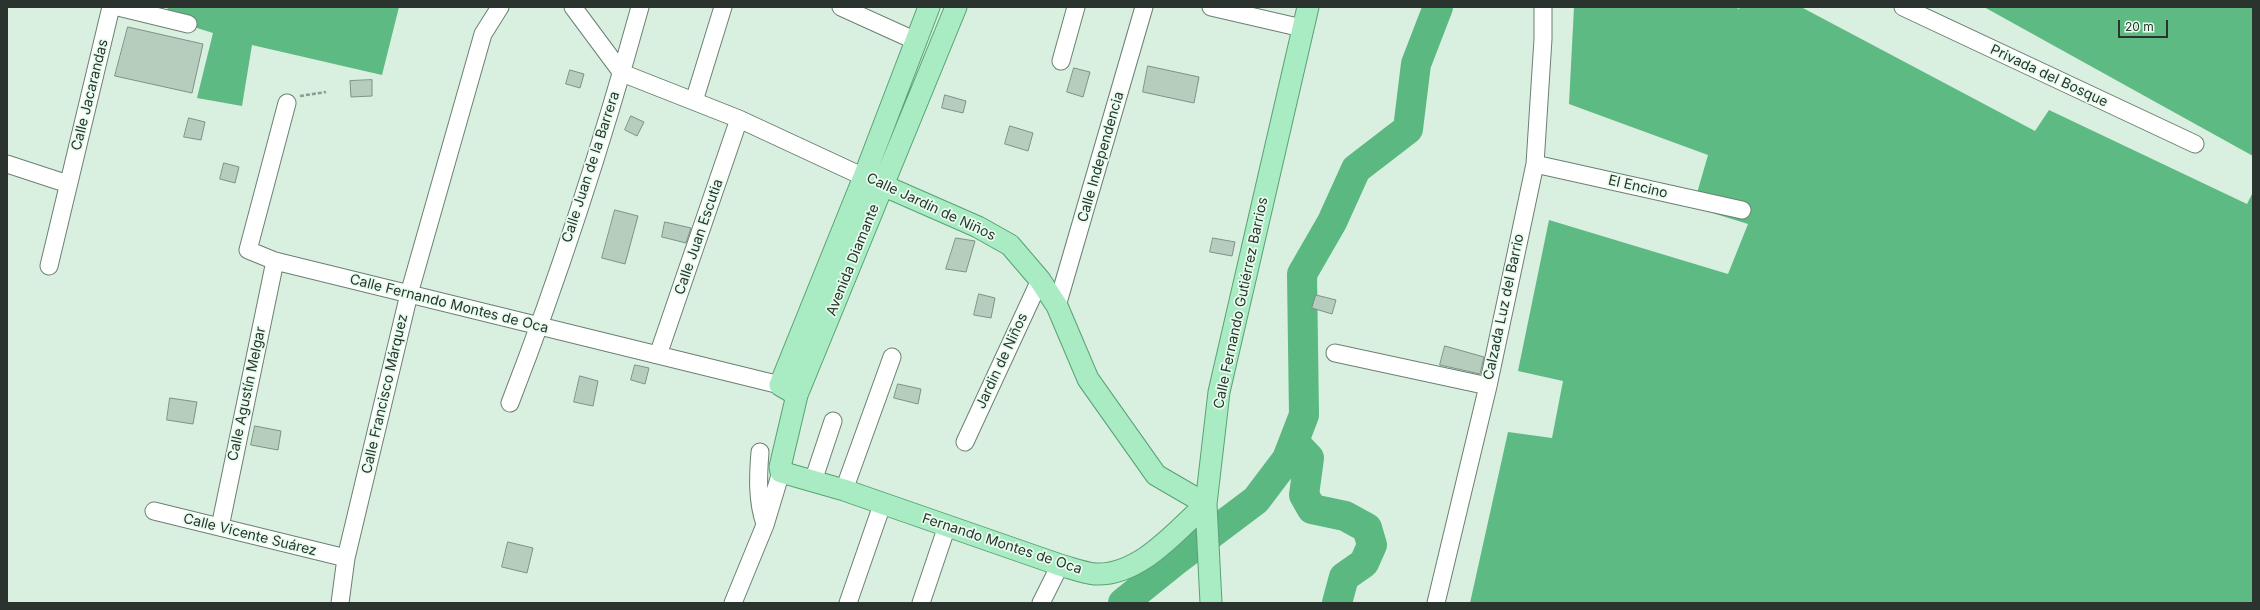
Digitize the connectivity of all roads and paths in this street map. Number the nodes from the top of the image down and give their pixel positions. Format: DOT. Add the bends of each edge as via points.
graph roads {
  1 [pos="111,7"];
  2 [pos="118,7"];
  3 [pos="500,7"];
  4 [pos="573,7"];
  5 [pos="640,7"];
  6 [pos="723,7"];
  7 [pos="840,7"];
  8 [pos="929,7"];
  9 [pos="956,7"];
  10 [pos="1076,7"];
  11 [pos="1144,7"];
  12 [pos="1211,7"];
  13 [pos="1308,7"];
  14 [pos="1543,7"];
  15 [pos="1903,7"];
  16 [pos="188,24"];
  17 [pos="1302,28"];
  18 [pos="916,41"];
  19 [pos="1061,61"];
  20 [pos="622,73"];
  21 [pos="326,92"];
  22 [pos="694,101"];
  23 [pos="287,102"];
  24 [pos="739,119"];
  25 [pos="2195,144"];
  26 [pos="7,164"];
  27 [pos="1534,164"];
  28 [pos="864,176"];
  29 [pos="68,184"];
  30 [pos="884,184"];
  31 [pos="1742,210"];
  32 [pos="276,261"];
  33 [pos="48,266"];
  34 [pos="1040,280"];
  35 [pos="409,294"];
  36 [pos="1057,306"];
  37 [pos="540,326"];
  38 [pos="1335,353"];
  39 [pos="658,355"];
  40 [pos="892,357"];
  41 [pos="1488,386"];
  42 [pos="788,390"];
  43 [pos="510,403"];
  44 [pos="833,421"];
  45 [pos="965,442"];
  46 [pos="760,452"];
  47 [pos="781,472"];
  48 [pos="813,481"];
  49 [pos="844,490"];
  50 [pos="1206,504"];
  51 [pos="882,505"];
  52 [pos="154,511"];
  53 [pos="765,525"];
  54 [pos="947,526"];
  55 [pos="220,527"];
  56 [pos="346,558"];
  57 [pos="1060,565"];
  58 [pos="340,603"];
  59 [pos="733,603"];
  60 [pos="848,603"];
  61 [pos="921,603"];
  62 [pos="1041,603"];
  63 [pos="1211,603"];
  64 [pos="1436,603"];
  1 -- 29 [label="street, Calle Jacarandas"];
  2 -- 16 [label="street"];
  3 -- 35 [label="street, Calle Francisco Márquez" via="483,34"];
  4 -- 20 [label="street"];
  5 -- 20 [label="street, Calle Juan de la Barrera"];
  6 -- 22 [label="street"];
  7 -- 18 [label="street"];
  8 -- 18 [label="main road, Avenida Diamante"];
  9 -- 30 [label="main road, Avenida Diamante"];
  10 -- 19 [label="street"];
  11 -- 36 [label="street, Calle Independencia"];
  12 -- 17 [label="street"];
  13 -- 17 [label="main road, Calle Fernando Gutiérrez Barrios"];
  14 -- 27 [label="street, Calzada Luz del Barrio"];
  15 -- 25 [label="street, Privada del Bosque"];
  17 -- 50 [label="main road, Calle Fernando Gutiérrez Barrios" via="1219,392"];
  18 -- 28 [label="main road, Avenida Diamante"];
  20 -- 22 [label="street, Calle Jardín de Niños"];
  20 -- 37 [label="street, Calle Juan de la Barrera"];
  21 -- 23 [label="path" via="290,98"];
  22 -- 24 [label="street, Calle Jardín de Niños"];
  23 -- 32 [label="street, Calle Fernando Montes de Oca" via="248,250"];
  24 -- 28 [label="street, Calle Jardín de Niños"];
  24 -- 39 [label="street, Calle Juan Escutia"];
  26 -- 29 [label="street"];
  27 -- 31 [label="street, El Encino"];
  27 -- 41 [label="street, Calzada Luz del Barrio"];
  28 -- 30 [label="main road, Calle Jardín de Niños"];
  28 -- 42 [label="main road, Avenida Diamante"];
  29 -- 33 [label="street"];
  30 -- 34 [label="main road, Calle Jardín de Niños" via="978,227 1010,245"];
  30 -- 42 [label="main road, Avenida Diamante"];
  32 -- 35 [label="street, Calle Fernando Montes de Oca"];
  32 -- 55 [label="street, Calle Agustín Melgar"];
  34 -- 36 [label="main road, Calle Jardín de Niños"];
  34 -- 45 [label="street, Jardin de Niños"];
  35 -- 37 [label="street, Calle Fernando Montes de Oca"];
  35 -- 56 [label="street, Calle Francisco Márquez"];
  36 -- 50 [label="main road, Calle Jardín de Niños" via="1088,379 1156,475"];
  37 -- 39 [label="street, Calle Fernando Montes de Oca"];
  37 -- 43 [label="street, Calle Juan de la Barrera"];
  38 -- 41 [label="street"];
  39 -- 42 [label="street, Calle Fernando Montes de Oca"];
  40 -- 49 [label="street"];
  41 -- 64 [label="street, Calzada Luz del Barrio"];
  42 -- 47 [label="main road, Avenida Diamante"];
  44 -- 48 [label="street"];
  46 -- 53 [label="street" via="758,482 760,509"];
  47 -- 48 [label="main road, Fernando Montes de Oca"];
  47 -- 53 [label="street"];
  48 -- 49 [label="main road, Fernando Montes de Oca"];
  49 -- 51 [label="main road, Fernando Montes de Oca"];
  50 -- 57 [label="main road, Fernando Montes de Oca" via="1150,554 1135,563 1112,572 1095,574"];
  50 -- 63 [label="main road, Calle Fernando Gutiérrez Barrios"];
  51 -- 54 [label="main road, Fernando Montes de Oca"];
  51 -- 60 [label="street"];
  52 -- 55 [label="street, Calle Vicente Suárez"];
  53 -- 59 [label="street"];
  54 -- 57 [label="main road, Fernando Montes de Oca"];
  54 -- 61 [label="street"];
  55 -- 56 [label="street, Calle Vicente Suárez"];
  56 -- 58 [label="street, Calle Francisco Márquez"];
  57 -- 62 [label="street"];
}
